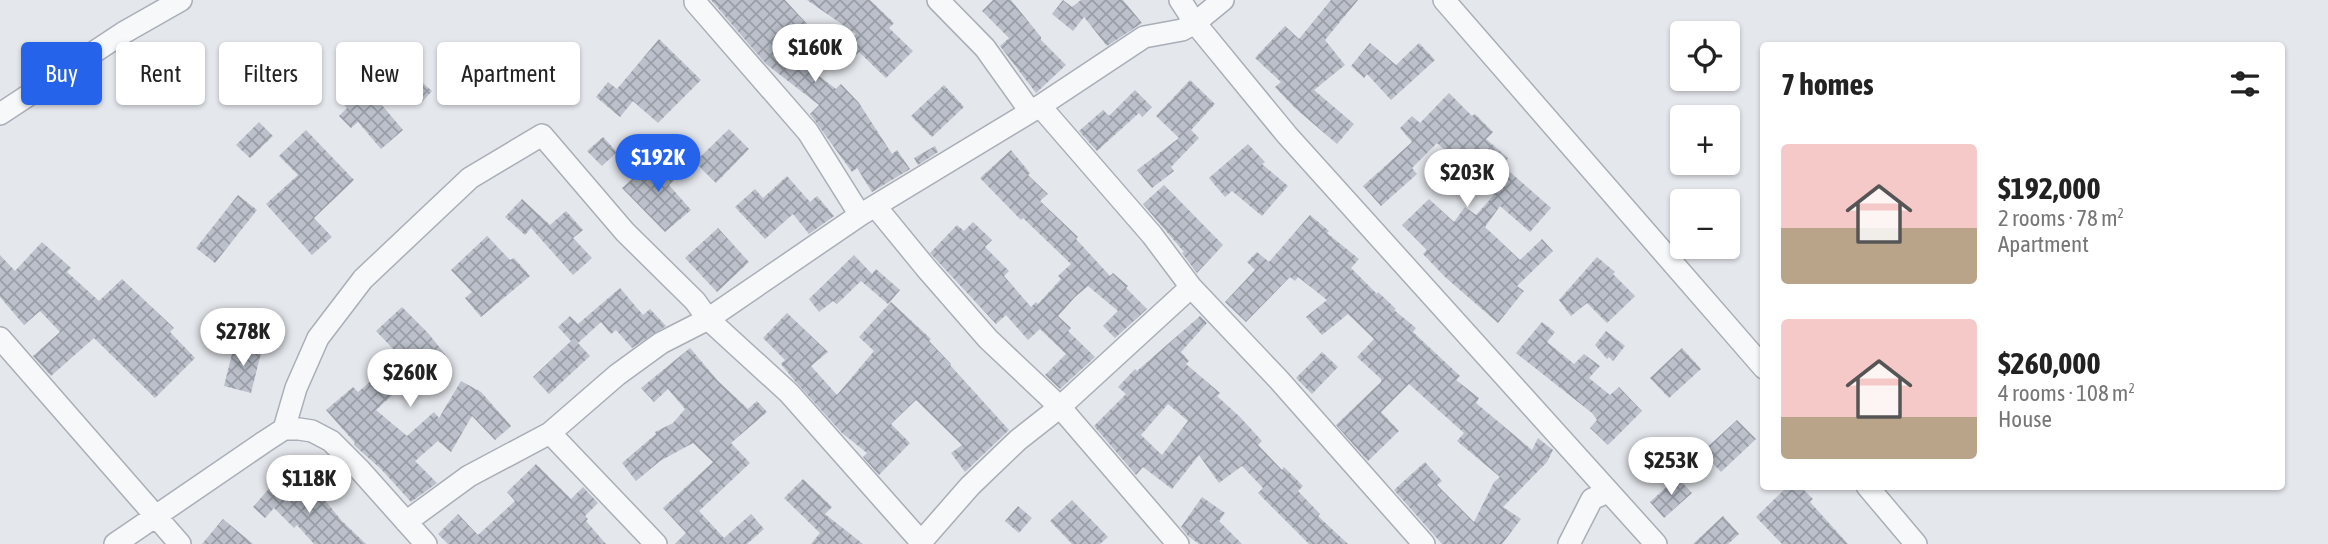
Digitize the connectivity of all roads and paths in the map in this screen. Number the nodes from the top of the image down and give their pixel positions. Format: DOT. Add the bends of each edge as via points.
graph roads {
  1 [pos="181,0"];
  2 [pos="938,0"];
  3 [pos="1180,0"];
  4 [pos="1223,0"];
  5 [pos="1444,0"];
  6 [pos="695,2"];
  7 [pos="1195,23"];
  8 [pos="1035,108"];
  9 [pos="0,114"];
  10 [pos="868,211"];
  11 [pos="1191,287"];
  12 [pos="708,319"];
  13 [pos="0,338"];
  14 [pos="1760,363"];
  15 [pos="1060,407"];
  16 [pos="284,429"];
  17 [pos="550,433"];
  18 [pos="1870,490"];
  19 [pos="1608,492"];
  20 [pos="156,518"];
  21 [pos="406,522"];
  22 [pos="922,543"];
  23 [pos="115,544"];
  24 [pos="180,544"];
  25 [pos="426,544"];
  26 [pos="656,544"];
  27 [pos="1178,544"];
  28 [pos="1424,544"];
  29 [pos="1569,544"];
  30 [pos="1656,544"];
  31 [pos="1916,544"];
  1 -- 9 [label="street"];
  2 -- 8 [label="street"];
  3 -- 7 [label="street"];
  4 -- 7 [label="street"];
  5 -- 14 [label="street"];
  6 -- 10 [label="street" via="808,132"];
  7 -- 8 [label="street" via="1144,37"];
  7 -- 19 [label="street" via="1287,135"];
  8 -- 10 [label="street"];
  8 -- 11 [label="street" via="1135,215"];
  10 -- 12 [label="street"];
  10 -- 15 [label="street" via="988,339"];
  11 -- 15 [label="street"];
  11 -- 28 [label="street"];
  12 -- 16 [label="street" via="542,135 470,178 363,279 318,338"];
  12 -- 17 [label="street" via="661,342"];
  12 -- 22 [label="street" via="789,393"];
  13 -- 20 [label="street"];
  15 -- 22 [label="street" via="970,486"];
  15 -- 27 [label="street"];
  16 -- 20 [label="street"];
  16 -- 21 [label="street" via="312,431 331,440"];
  17 -- 21 [label="street" via="469,476"];
  17 -- 26 [label="street"];
  18 -- 31 [label="street"];
  19 -- 29 [label="street" via="1592,499"];
  19 -- 30 [label="street"];
  20 -- 23 [label="street"];
  20 -- 24 [label="street"];
  21 -- 25 [label="street"];
}
